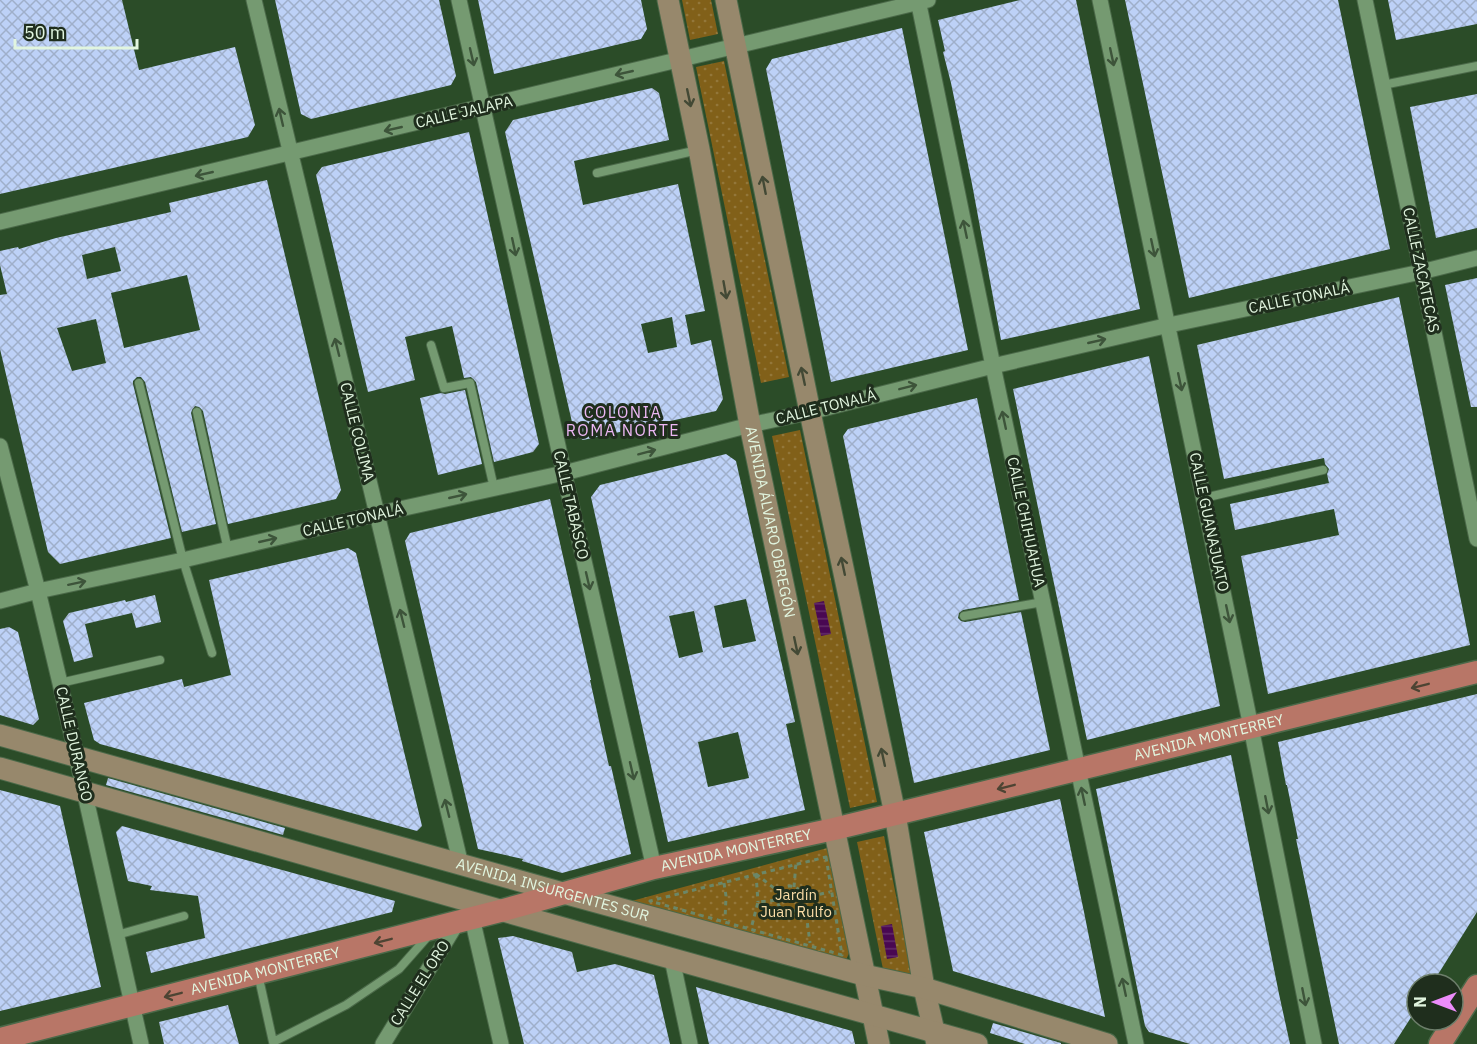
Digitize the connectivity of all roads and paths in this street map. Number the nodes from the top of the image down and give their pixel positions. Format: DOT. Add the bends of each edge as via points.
graph roads {
  1 [pos="254,0"];
  2 [pos="459,0"];
  3 [pos="668,0"];
  4 [pos="726,0"];
  5 [pos="1100,0"];
  6 [pos="1365,0"];
  7 [pos="922,1"];
  8 [pos="736,46"];
  9 [pos="681,60"];
  10 [pos="1477,66"];
  11 [pos="1383,85"];
  12 [pos="483,107"];
  13 [pos="699,149"];
  14 [pos="290,154"];
  15 [pos="597,172"];
  16 [pos="0,222"];
  17 [pos="1477,258"];
  18 [pos="1421,272"];
  19 [pos="1169,325"];
  20 [pos="431,345"];
  21 [pos="993,366"];
  22 [pos="139,383"];
  23 [pos="197,412"];
  24 [pos="810,412"];
  25 [pos="750,425"];
  26 [pos="0,446"];
  27 [pos="1323,470"];
  28 [pos="564,473"];
  29 [pos="494,488"];
  30 [pos="1204,498"];
  31 [pos="377,514"];
  32 [pos="1477,539"];
  33 [pos="228,550"];
  34 [pos="183,560"];
  35 [pos="38,591"];
  36 [pos="0,601"];
  37 [pos="1043,602"];
  38 [pos="964,616"];
  39 [pos="212,652"];
  40 [pos="160,660"];
  41 [pos="1477,672"];
  42 [pos="60,683"];
  43 [pos="1251,727"];
  44 [pos="0,735"];
  45 [pos="77,756"];
  46 [pos="0,768"];
  47 [pos="1077,769"];
  48 [pos="85,792"];
  49 [pos="895,814"];
  50 [pos="834,829"];
  51 [pos="796,863"];
  52 [pos="461,865"];
  53 [pos="654,868"];
  54 [pos="756,874"];
  55 [pos="724,883"];
  56 [pos="794,887"];
  57 [pos="779,892"];
  58 [pos="832,892"];
  59 [pos="563,893"];
  60 [pos="802,898"];
  61 [pos="777,900"];
  62 [pos="650,901"];
  63 [pos="758,902"];
  64 [pos="796,910"];
  65 [pos="500,911"];
  66 [pos="184,916"];
  67 [pos="456,922"];
  68 [pos="724,922"];
  69 [pos="751,930"];
  70 [pos="117,935"];
  71 [pos="810,947"];
  72 [pos="842,955"];
  73 [pos="672,959"];
  74 [pos="258,973"];
  75 [pos="864,975"];
  76 [pos="1477,986"];
  77 [pos="924,988"];
  78 [pos="132,1005"];
  79 [pos="873,1016"];
  80 [pos="935,1037"];
  81 [pos="0,1039"];
  82 [pos="141,1044"];
  83 [pos="383,1044"];
  84 [pos="501,1044"];
  85 [pos="690,1044"];
  86 [pos="879,1044"];
  87 [pos="977,1044"];
  88 [pos="1107,1044"];
  89 [pos="1136,1044"];
  90 [pos="1314,1044"];
  91 [pos="1440,1044"];
  14 -- 1 [label="street, CALLE COLIMA, one-way"];
  2 -- 12 [label="street, CALLE TABASCO, one-way"];
  3 -- 9 [label="main road, AVENIDA ÁLVARO OBREGÓN"];
  4 -- 8 [label="main road"];
  5 -- 19 [label="street, CALLE GUANAJUATO, one-way"];
  6 -- 11 [label="street, CALLE ZACATECAS"];
  7 -- 8 [label="street, CALLE JALAPA"];
  21 -- 7 [label="street, CALLE CHIHUAHUA, one-way"];
  8 -- 9 [label="street, CALLE JALAPA"];
  24 -- 8 [label="main road, one-way"];
  9 -- 12 [label="street, CALLE JALAPA, one-way"];
  9 -- 13 [label="main road, AVENIDA ÁLVARO OBREGÓN, one-way"];
  10 -- 11 [label="lane"];
  11 -- 18 [label="street, CALLE ZACATECAS"];
  12 -- 14 [label="street, CALLE JALAPA, one-way"];
  12 -- 28 [label="street, CALLE TABASCO, one-way"];
  13 -- 15 [label="lane"];
  13 -- 25 [label="main road, AVENIDA ÁLVARO OBREGÓN, one-way"];
  14 -- 16 [label="street, CALLE JALAPA, one-way"];
  31 -- 14 [label="street, CALLE COLIMA, one-way"];
  17 -- 18 [label="street, CALLE TONALÁ"];
  18 -- 19 [label="street, CALLE TONALÁ"];
  18 -- 32 [label="street, CALLE ZACATECAS"];
  21 -- 19 [label="street, CALLE TONALÁ, one-way"];
  19 -- 30 [label="street, CALLE GUANAJUATO, one-way"];
  20 -- 29 [label="lane" via="444,388 470,383"];
  24 -- 21 [label="street, CALLE TONALÁ, one-way"];
  37 -- 21 [label="street, CALLE CHIHUAHUA, one-way"];
  22 -- 34 [label="lane"];
  23 -- 33 [label="lane"];
  24 -- 25 [label="street, CALLE TONALÁ"];
  49 -- 24 [label="main road, one-way"];
  28 -- 25 [label="street, CALLE TONALÁ, one-way"];
  25 -- 50 [label="main road, AVENIDA ÁLVARO OBREGÓN, one-way"];
  26 -- 35 [label="street, CALLE DURANGO"];
  27 -- 30 [label="lane"];
  28 -- 29 [label="street, CALLE TONALÁ"];
  28 -- 53 [label="street, CALLE TABASCO, one-way"];
  31 -- 29 [label="street, CALLE TONALÁ, one-way"];
  30 -- 43 [label="street, CALLE GUANAJUATO, one-way"];
  33 -- 31 [label="street, CALLE TONALÁ, one-way"];
  52 -- 31 [label="street, CALLE COLIMA, one-way"];
  33 -- 34 [label="street, CALLE TONALÁ"];
  35 -- 34 [label="street, CALLE TONALÁ, one-way"];
  34 -- 39 [label="lane"];
  35 -- 36 [label="street, CALLE TONALÁ"];
  35 -- 42 [label="street, CALLE DURANGO"];
  37 -- 38 [label="lane"];
  37 -- 47 [label="street, CALLE CHIHUAHUA"];
  40 -- 42 [label="lane"];
  41 -- 43 [label="main road, AVENIDA MONTERREY, one-way"];
  42 -- 45 [label="street, CALLE DURANGO"];
  43 -- 47 [label="main road, AVENIDA MONTERREY"];
  43 -- 90 [label="street, CALLE GUANAJUATO, one-way"];
  44 -- 45 [label="main road, AVENIDA INSURGENTES SUR"];
  45 -- 48 [label="street, CALLE DURANGO"];
  45 -- 52 [label="main road, AVENIDA INSURGENTES SUR"];
  46 -- 48 [label="main road"];
  47 -- 49 [label="main road, AVENIDA MONTERREY, one-way"];
  89 -- 47 [label="street, CALLE CHIHUAHUA, one-way"];
  48 -- 65 [label="main road"];
  48 -- 70 [label="street, CALLE DURANGO"];
  49 -- 50 [label="main road, AVENIDA MONTERREY"];
  49 -- 77 [label="main road"];
  50 -- 53 [label="main road, AVENIDA MONTERREY"];
  50 -- 75 [label="main road, AVENIDA ÁLVARO OBREGÓN"];
  51 -- 54 [label="path"];
  51 -- 56 [label="path"];
  51 -- 58 [label="path" via="826,856"];
  52 -- 59 [label="main road, AVENIDA INSURGENTES SUR"];
  53 -- 59 [label="main road, AVENIDA MONTERREY"];
  54 -- 55 [label="path"];
  54 -- 57 [label="path"];
  54 -- 63 [label="path"];
  55 -- 62 [label="path"];
  55 -- 68 [label="path"];
  56 -- 57 [label="path"];
  56 -- 60 [label="path"];
  57 -- 61 [label="path"];
  58 -- 60 [label="path"];
  58 -- 72 [label="path"];
  59 -- 65 [label="main road, AVENIDA MONTERREY"];
  59 -- 75 [label="main road, AVENIDA INSURGENTES SUR"];
  60 -- 64 [label="path"];
  61 -- 63 [label="path"];
  61 -- 64 [label="path" via="784,911"];
  63 -- 69 [label="path"];
  64 -- 71 [label="path" via="807,920"];
  65 -- 67 [label="main road, AVENIDA MONTERREY"];
  65 -- 73 [label="main road"];
  66 -- 70 [label="lane"];
  67 -- 74 [label="main road, AVENIDA MONTERREY, one-way"];
  67 -- 74 [label="lane" via="399,969 346,1005 273,1042"];
  67 -- 83 [label="street, CALLE EL ORO"];
  67 -- 84 [label="street"];
  70 -- 78 [label="street, CALLE DURANGO"];
  73 -- 79 [label="main road"];
  73 -- 85 [label="street"];
  74 -- 78 [label="main road, AVENIDA MONTERREY, one-way"];
  75 -- 77 [label="main road, AVENIDA INSURGENTES SUR"];
  75 -- 79 [label="main road, AVENIDA ÁLVARO OBREGÓN"];
  76 -- 91 [label="main road"];
  77 -- 80 [label="main road"];
  77 -- 88 [label="main road, AVENIDA INSURGENTES SUR"];
  78 -- 81 [label="main road, AVENIDA MONTERREY"];
  78 -- 82 [label="street, CALLE DURANGO"];
  79 -- 80 [label="main road"];
  79 -- 86 [label="main road, AVENIDA ÁLVARO OBREGÓN"];
  80 -- 87 [label="main road"];
}
